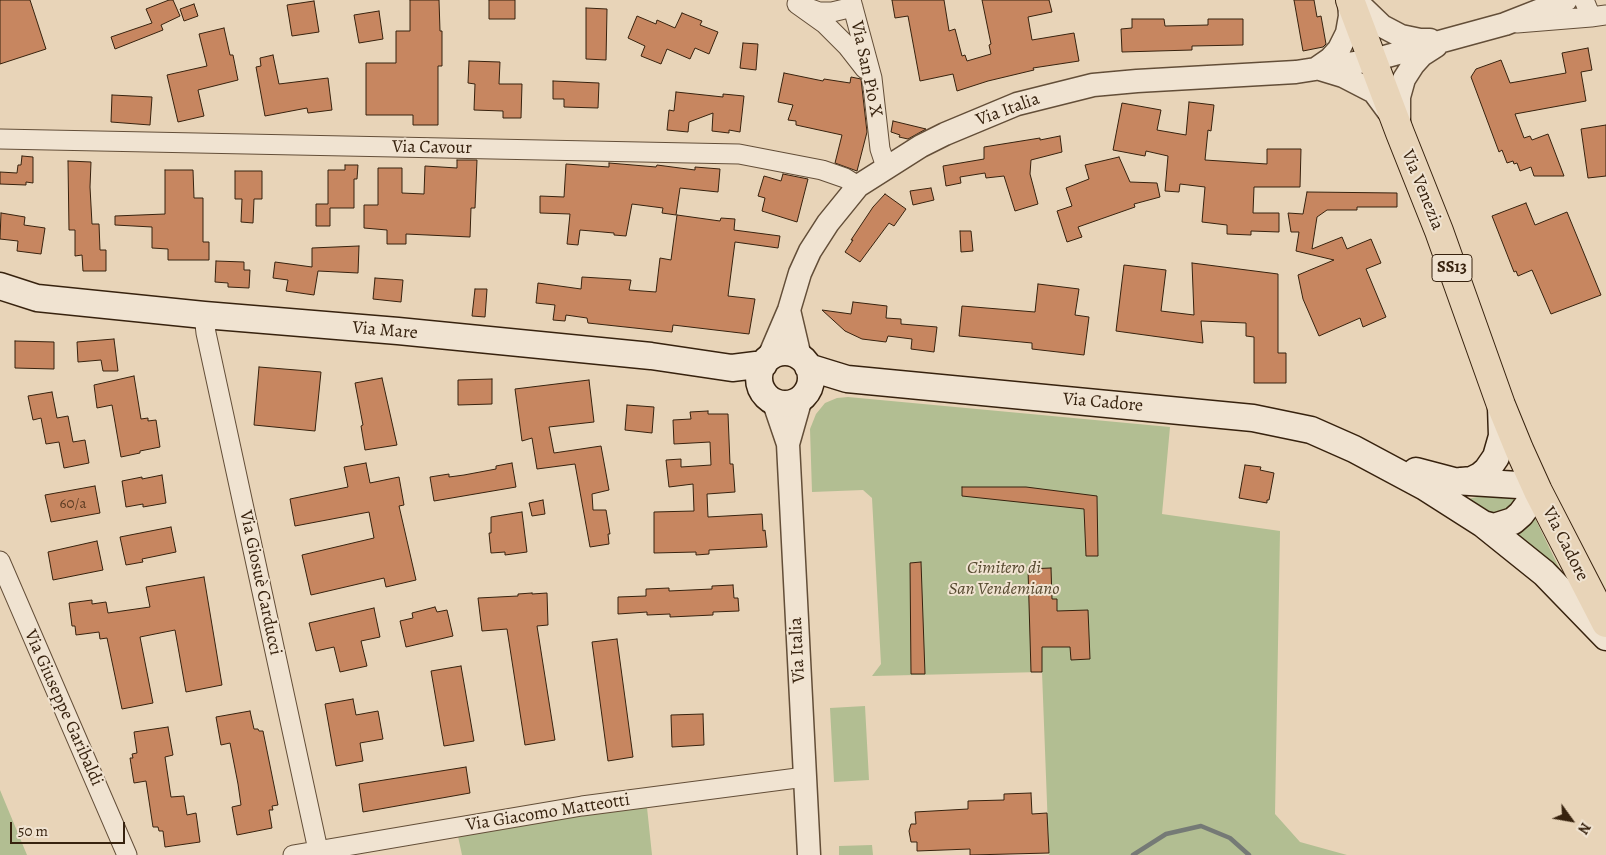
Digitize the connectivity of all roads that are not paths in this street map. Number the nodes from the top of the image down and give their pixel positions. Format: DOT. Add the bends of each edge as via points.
graph roads {
  1 [pos="1350,0"];
  2 [pos="1355,0"];
  3 [pos="1566,0"];
  4 [pos="792,2"];
  5 [pos="852,4"];
  6 [pos="1594,11"];
  7 [pos="825,24"];
  8 [pos="1504,24"];
  9 [pos="858,28"];
  10 [pos="1446,39"];
  11 [pos="1373,60"];
  12 [pos="1316,68"];
  13 [pos="872,78"];
  14 [pos="1400,133"];
  15 [pos="0,138"];
  16 [pos="886,167"];
  17 [pos="858,186"];
  18 [pos="0,286"];
  19 [pos="37,298"];
  20 [pos="0,307"];
  21 [pos="789,310"];
  22 [pos="204,315"];
  23 [pos="766,377"];
  24 [pos="804,378"];
  25 [pos="1501,405"];
  26 [pos="788,444"];
  27 [pos="1354,449"];
  28 [pos="1454,482"];
  29 [pos="1538,491"];
  30 [pos="1483,524"];
  31 [pos="0,561"];
  32 [pos="1606,623"];
  33 [pos="1606,637"];
  34 [pos="805,777"];
  35 [pos="375,848"];
  36 [pos="318,850"];
  37 [pos="127,855"];
  38 [pos="293,855"];
  39 [pos="809,855"];
  1 -- 11 [label="main road, Via Venezia / SS13"];
  1 -- 12 [label="street, Via Italia" via="1350,16 1343,41 1330,59"];
  2 -- 10 [label="street, Via Italia" via="1382,26 1401,36 1420,40"];
  3 -- 8 [label="street, Via Italia"];
  4 -- 5 [label="street" via="819,12 832,12"];
  4 -- 7 [label="street"];
  5 -- 9 [label="street, Via San Pio X"];
  6 -- 8 [label="street"];
  7 -- 9 [label="street" via="847,34"];
  7 -- 13 [label="street"];
  8 -- 10 [label="street, Via Italia"];
  9 -- 13 [label="street, Via San Pio X"];
  10 -- 11 [label="street, Via Italia"];
  10 -- 14 [label="street, Via Italia" via="1422,55 1404,80 1399,97"];
  11 -- 12 [label="street, Via Italia"];
  11 -- 14 [label="main road, Via Venezia / SS13"];
  12 -- 14 [label="street, Via Italia" via="1343,76 1374,92"];
  12 -- 16 [label="street, Via Italia" via="1092,85 1017,104 945,134"];
  13 -- 16 [label="street, Via San Pio X" via="880,149"];
  14 -- 25 [label="main road, Via Venezia / SS13"];
  15 -- 17 [label="street, Via Cavour" via="739,154 822,170"];
  16 -- 17 [label="street, Via Italia"];
  17 -- 21 [label="street, Via Italia" via="810,251"];
  18 -- 19 [label="main road, Via Mare"];
  19 -- 20 [label="main road, Via Mare"];
  19 -- 22 [label="main road, Via Mare"];
  21 -- 23 [label="street, Via Italia"];
  21 -- 24 [label="street, Via Italia"];
  22 -- 23 [label="main road, Via Mare" via="651,356 732,368"];
  22 -- 36 [label="street, Via Giosuè Carducci"];
  23 -- 24 [label="main road, Via Cadore" via="787,404"];
  23 -- 24 [label="main road, Via Cadore" via="776,354 784,352 793,353"];
  23 -- 26 [label="street, Via Italia"];
  24 -- 26 [label="street, Via Italia"];
  24 -- 27 [label="main road, Via Cadore" via="847,379 1253,418 1311,430"];
  25 -- 28 [label="main road" via="1502,436 1492,464 1472,480"];
  25 -- 29 [label="main road, Via Venezia / SS13"];
  26 -- 34 [label="street, Via Italia"];
  27 -- 28 [label="main road"];
  27 -- 30 [label="main road" via="1425,487"];
  28 -- 29 [label="main road" via="1518,485"];
  29 -- 30 [label="main road" via="1513,521 1494,527"];
  29 -- 32 [label="main road, Via Cadore / SS13"];
  30 -- 33 [label="main road" via="1544,572"];
  31 -- 37 [label="street, Via Giuseppe Garibaldi"];
  34 -- 35 [label="street, Via Giacomo Matteotti" via="582,806"];
  34 -- 39 [label="street, Via Italia"];
  35 -- 36 [label="street, Via Giacomo Matteotti"];
  36 -- 38 [label="street, Via Giacomo Matteotti"];
}
